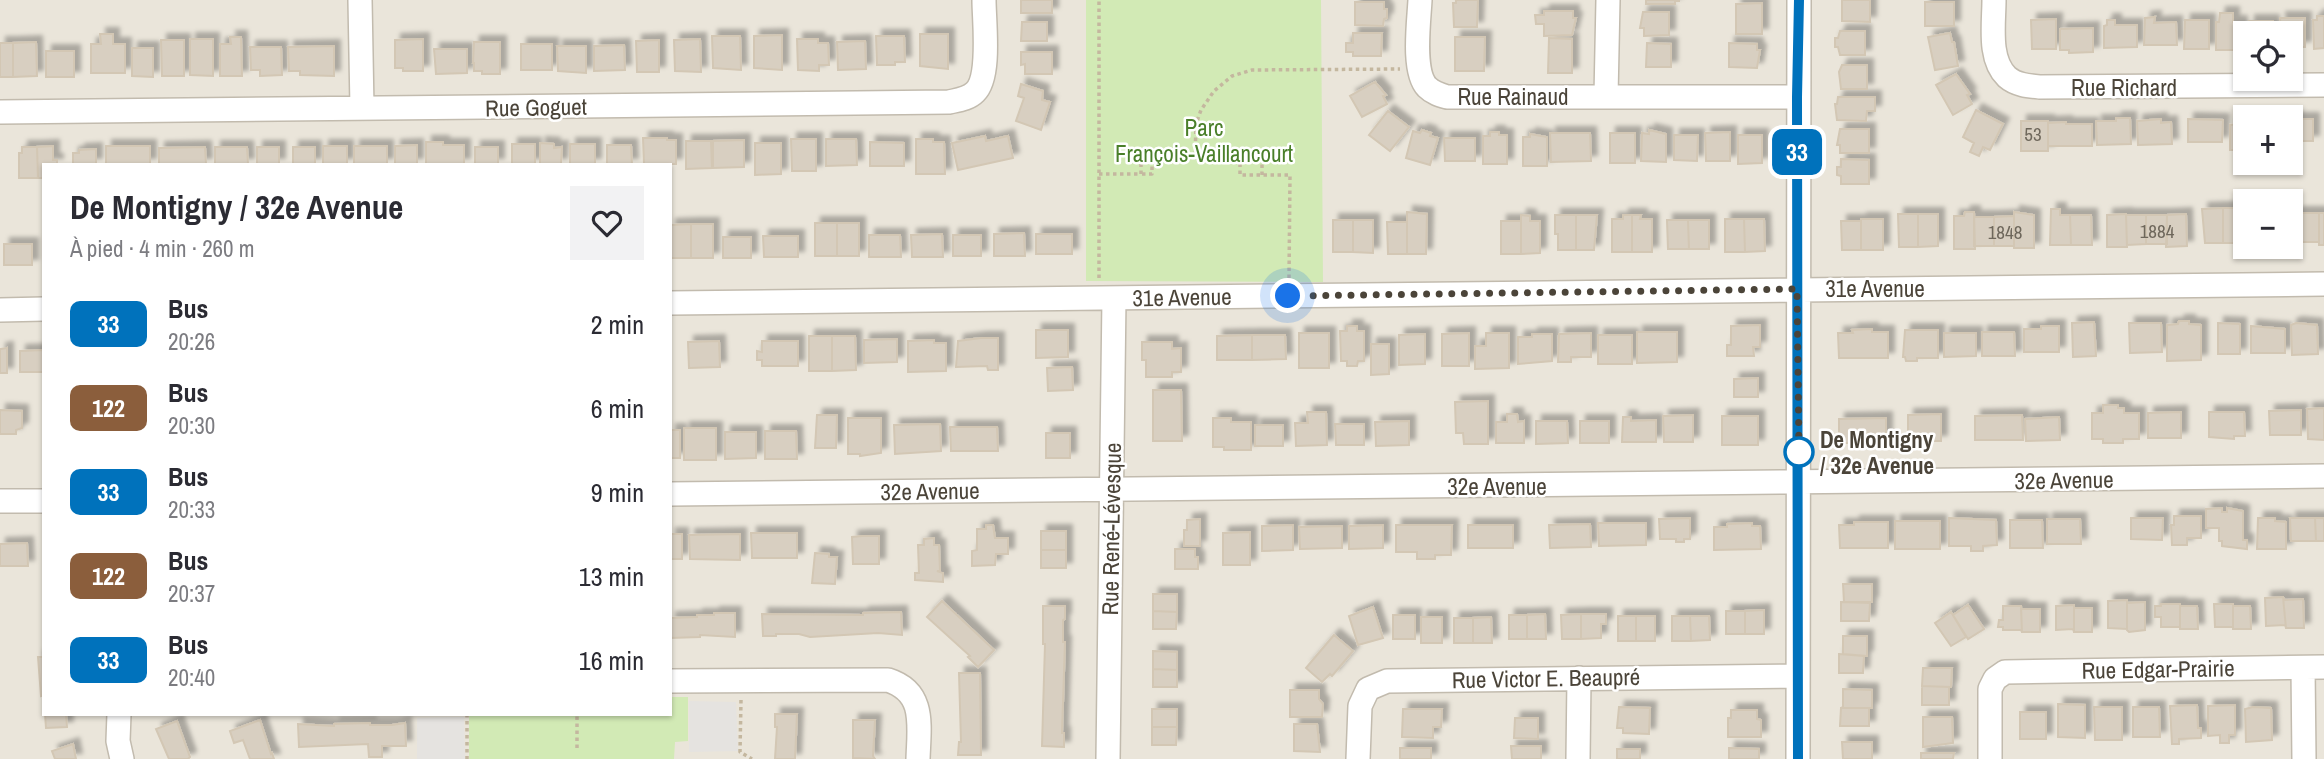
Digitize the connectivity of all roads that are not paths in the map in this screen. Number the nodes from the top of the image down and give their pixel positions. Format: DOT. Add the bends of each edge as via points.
graph roads {
  1 [pos="360,0"];
  2 [pos="984,0"];
  3 [pos="1420,0"];
  4 [pos="1608,0"];
  5 [pos="1799,0"];
  6 [pos="1994,0"];
  7 [pos="2324,85"];
  8 [pos="1606,96"];
  9 [pos="1797,97"];
  10 [pos="362,108"];
  11 [pos="0,113"];
  12 [pos="2324,284"];
  13 [pos="1797,289"];
  14 [pos="1106,298"];
  15 [pos="672,303"];
  16 [pos="42,309"];
  17 [pos="0,310"];
  18 [pos="2324,476"];
  19 [pos="1799,483"];
  20 [pos="1111,489"];
  21 [pos="672,494"];
  22 [pos="0,501"];
  23 [pos="42,501"];
  24 [pos="2313,667"];
  25 [pos="1798,676"];
  26 [pos="1579,678"];
  27 [pos="672,681"];
  28 [pos="118,716"];
  29 [pos="122,759"];
  30 [pos="918,759"];
  31 [pos="1108,759"];
  32 [pos="1358,759"];
  33 [pos="1578,759"];
  34 [pos="1798,759"];
  35 [pos="1990,759"];
  36 [pos="2304,759"];
  1 -- 10 [label="street"];
  2 -- 10 [label="street, Rue Goguet" via="983,78 976,92 949,102"];
  3 -- 8 [label="street, Rue Rainaud" via="1420,69 1435,93 1447,97"];
  4 -- 8 [label="street"];
  5 -- 9 [label="street"];
  6 -- 7 [label="street, Rue Richard" via="1997,61 2007,77 2021,84 2040,88"];
  8 -- 9 [label="street, Rue Rainaud"];
  9 -- 13 [label="street"];
  10 -- 11 [label="street, Rue Goguet"];
  12 -- 13 [label="street, 31e Avenue"];
  13 -- 14 [label="street, 31e Avenue"];
  13 -- 19 [label="street"];
  14 -- 15 [label="street, 31e Avenue"];
  14 -- 20 [label="street, Rue René-Lévesque"];
  16 -- 17 [label="street"];
  18 -- 19 [label="street, 32e Avenue"];
  19 -- 20 [label="street, 32e Avenue"];
  19 -- 25 [label="street"];
  20 -- 21 [label="street, 32e Avenue"];
  20 -- 31 [label="street, Rue René-Lévesque"];
  22 -- 23 [label="street"];
  24 -- 35 [label="street, Rue Edgar-Prairie" via="2005,672 1990,689"];
  24 -- 36 [label="street"];
  25 -- 26 [label="street, Rue Victor E. Beaupré"];
  25 -- 34 [label="street"];
  26 -- 32 [label="street, Rue Victor E. Beaupré" via="1387,681 1368,689 1360,706"];
  26 -- 33 [label="street"];
  27 -- 30 [label="street" via="888,680 902,684 916,701"];
  28 -- 29 [label="street"];
}
